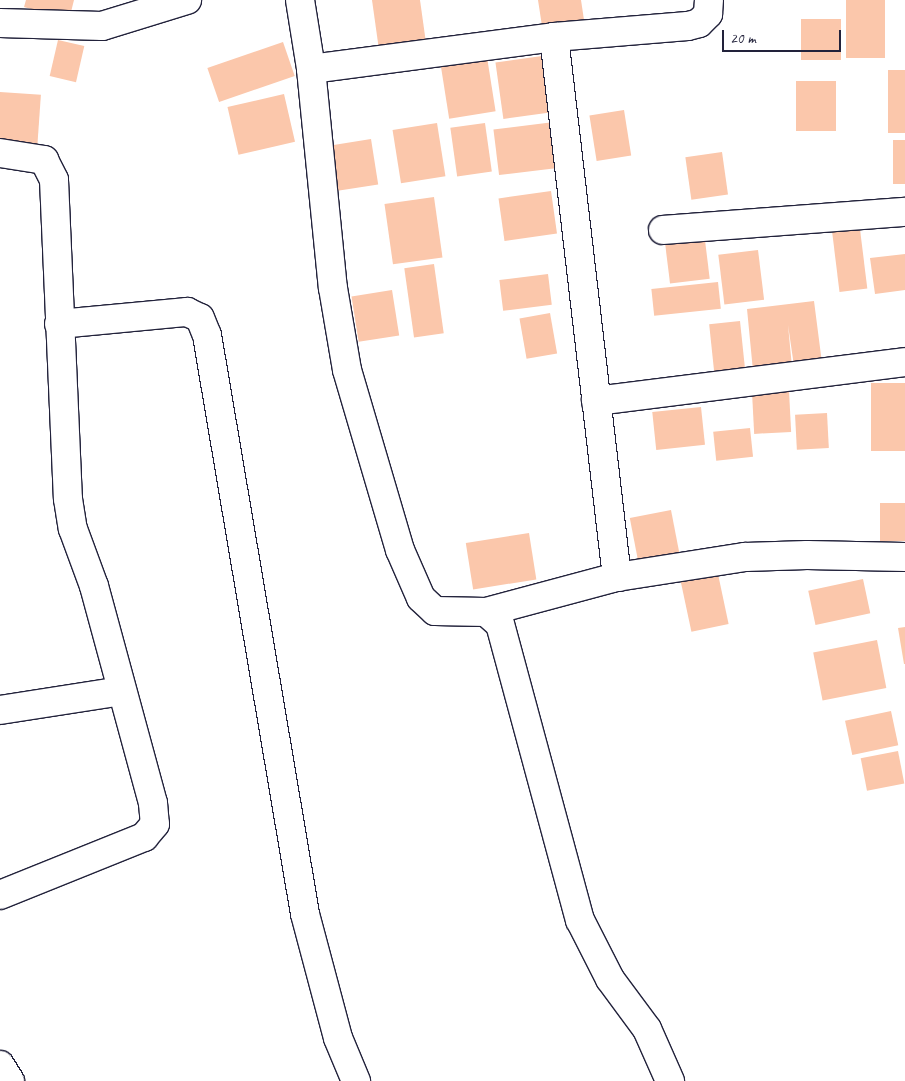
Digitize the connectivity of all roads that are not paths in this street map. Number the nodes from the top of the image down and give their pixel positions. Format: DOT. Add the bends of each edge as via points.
graph roads {
  1 [pos="187,0"];
  2 [pos="300,0"];
  3 [pos="709,0"];
  4 [pos="0,23"];
  5 [pos="554,37"];
  6 [pos="311,69"];
  7 [pos="0,153"];
  8 [pos="905,212"];
  9 [pos="663,230"];
  10 [pos="59,324"];
  11 [pos="905,362"];
  12 [pos="596,401"];
  13 [pos="905,557"];
  14 [pos="616,577"];
  15 [pos="486,612"];
  16 [pos="122,691"];
  17 [pos="0,710"];
  18 [pos="0,895"];
  19 [pos="0,1065"];
  20 [pos="10,1081"];
  21 [pos="356,1081"];
  22 [pos="670,1081"];
  1 -- 4 [label="street" via="102,26"];
  2 -- 6 [label="street"];
  3 -- 5 [label="street" via="708,14 699,23 688,26"];
  5 -- 6 [label="street"];
  5 -- 12 [label="street"];
  6 -- 15 [label="street" via="324,220 347,370 400,550 421,598 435,612"];
  7 -- 10 [label="street" via="33,156 44,160 50,168 54,180"];
  8 -- 9 [label="street"];
  10 -- 16 [label="street" via="68,499"];
  10 -- 21 [label="street" via="187,312 200,318 207,335 305,914 327,1001"];
  11 -- 12 [label="street"];
  12 -- 14 [label="street"];
  13 -- 14 [label="street" via="745,557"];
  14 -- 15 [label="street"];
  15 -- 22 [label="street" via="500,624 580,920 610,979 647,1029"];
  16 -- 17 [label="street"];
  16 -- 18 [label="street" via="153,803 155,824 144,837"];
  19 -- 20 [label="street"];
}
